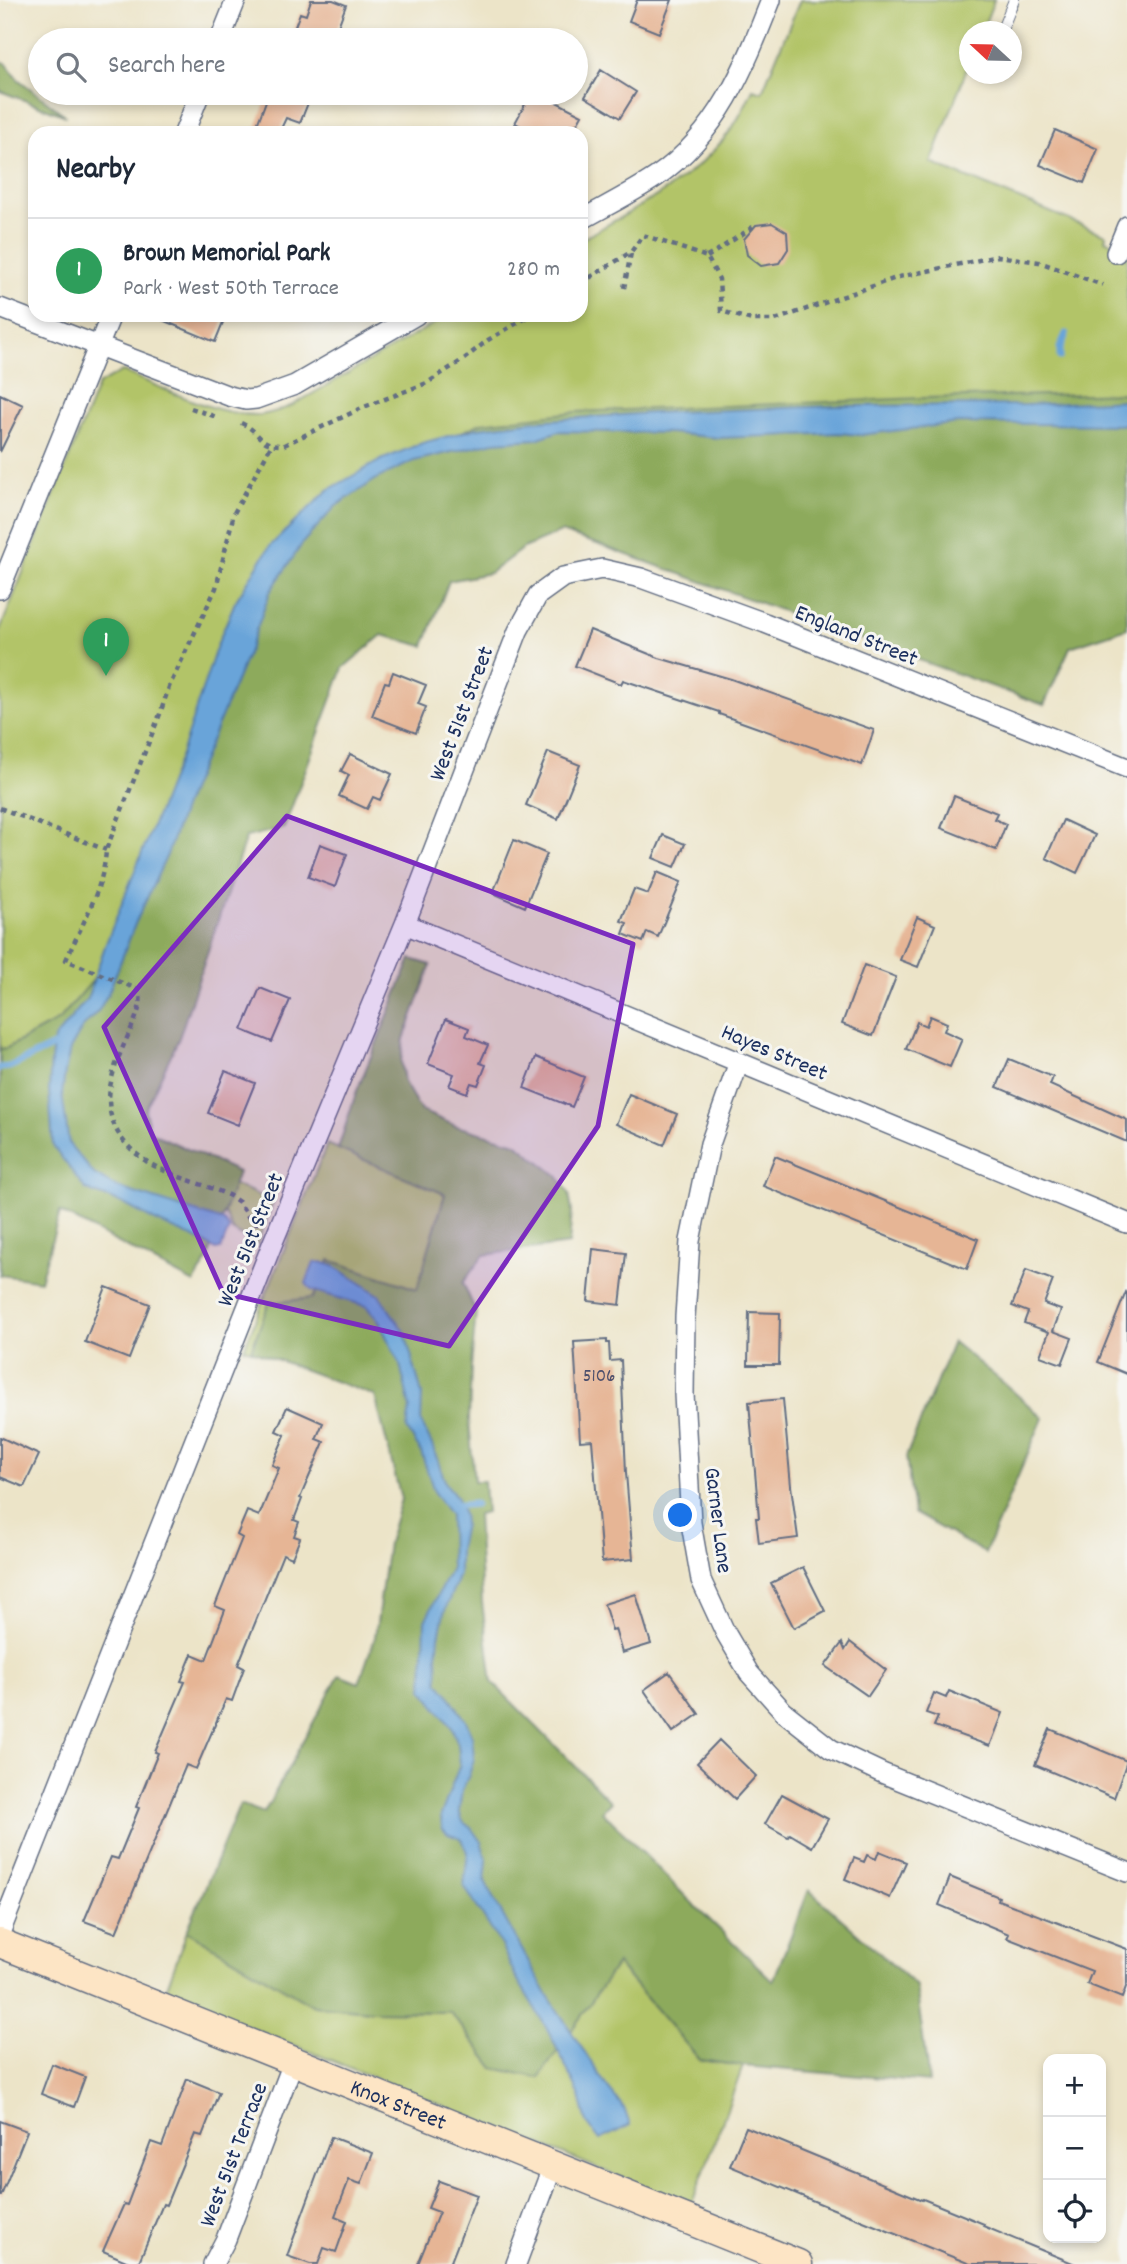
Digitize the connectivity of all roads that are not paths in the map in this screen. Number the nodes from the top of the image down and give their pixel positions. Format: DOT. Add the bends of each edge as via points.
graph roads {
  1 [pos="236,0"];
  2 [pos="771,0"];
  3 [pos="1014,0"];
  4 [pos="1005,21"];
  5 [pos="225,28"];
  6 [pos="195,105"];
  7 [pos="187,126"];
  8 [pos="588,216"];
  9 [pos="1127,226"];
  10 [pos="1116,253"];
  11 [pos="0,307"];
  12 [pos="28,318"];
  13 [pos="38,322"];
  14 [pos="108,322"];
  15 [pos="404,322"];
  16 [pos="99,346"];
  17 [pos="563,577"];
  18 [pos="0,589"];
  19 [pos="1127,768"];
  20 [pos="405,924"];
  21 [pos="740,1062"];
  22 [pos="1127,1223"];
  23 [pos="1127,1872"];
  24 [pos="0,1933"];
  25 [pos="0,1942"];
  26 [pos="294,2060"];
  27 [pos="553,2165"];
  28 [pos="213,2264"];
  29 [pos="516,2264"];
  30 [pos="798,2264"];
  1 -- 5 [label="street"];
  2 -- 8 [label="street" via="732,92 688,150 656,177"];
  3 -- 4 [label="lane"];
  6 -- 7 [label="street"];
  9 -- 10 [label="street"];
  11 -- 12 [label="street"];
  13 -- 16 [label="street"];
  14 -- 16 [label="street"];
  15 -- 16 [label="street" via="295,385 256,400 229,396"];
  16 -- 18 [label="street"];
  17 -- 19 [label="street, England Street" via="602,569 641,578"];
  17 -- 20 [label="street, West 51st Street" via="538,595 518,631"];
  20 -- 21 [label="street, Hayes Street"];
  20 -- 24 [label="street, West 51st Street" via="273,1242"];
  21 -- 22 [label="street, Hayes Street"];
  21 -- 23 [label="street, Garner Lane" via="708,1156 690,1241 685,1317 691,1523 701,1580 725,1632 749,1673 784,1712 831,1749"];
  25 -- 26 [label="street, Knox Street"];
  26 -- 27 [label="street, Knox Street"];
  26 -- 28 [label="street, West 51st Terrace"];
  27 -- 29 [label="street"];
  27 -- 30 [label="street, Knox Street"];
}
